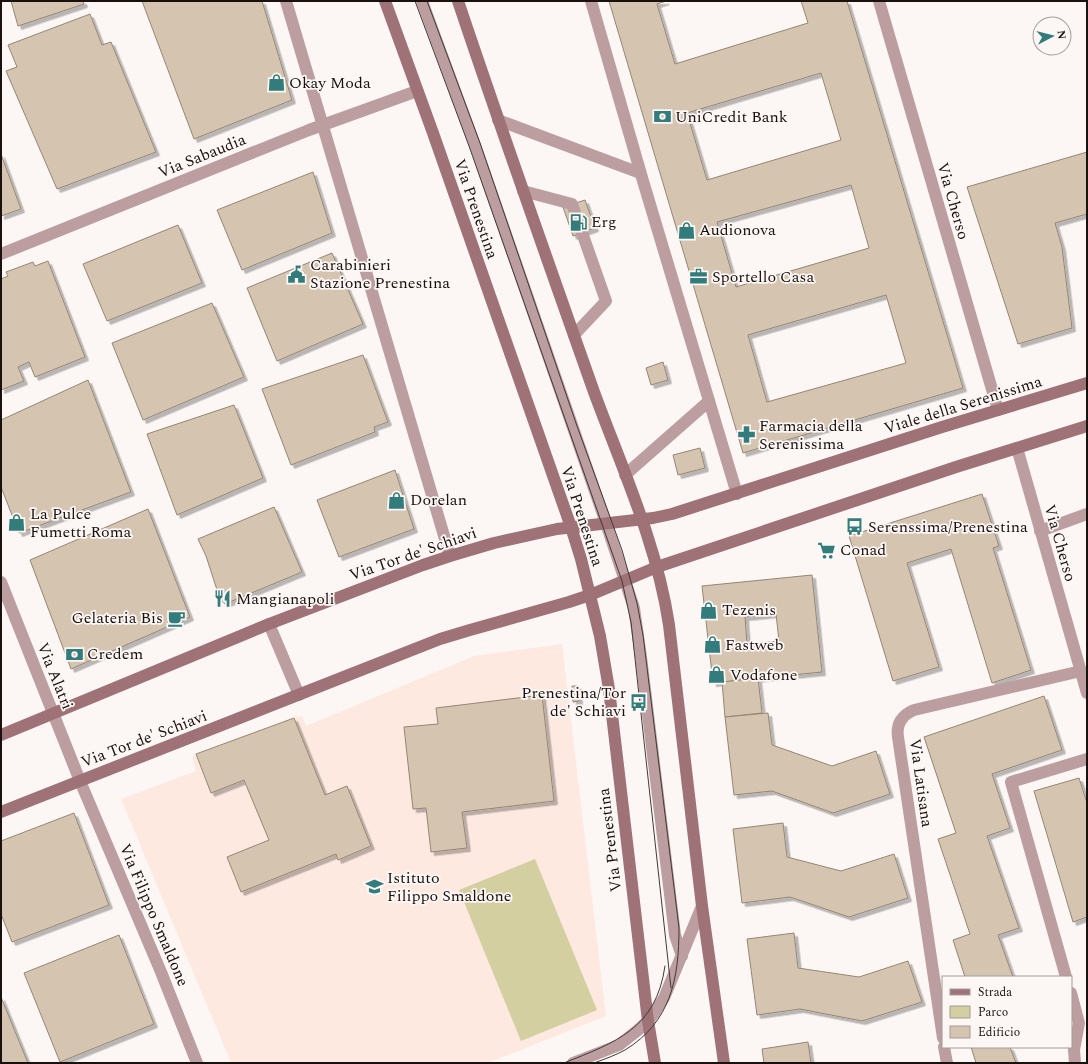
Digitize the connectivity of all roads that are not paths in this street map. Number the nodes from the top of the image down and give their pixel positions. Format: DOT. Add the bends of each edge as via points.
graph roads {
  1 [pos="286,1"];
  2 [pos="385,1"];
  3 [pos="422,1"];
  4 [pos="458,1"];
  5 [pos="591,1"];
  6 [pos="878,1"];
  7 [pos="417,91"];
  8 [pos="498,120"];
  9 [pos="322,126"];
  10 [pos="640,173"];
  11 [pos="523,191"];
  12 [pos="1,254"];
  13 [pos="574,335"];
  14 [pos="1087,383"];
  15 [pos="709,402"];
  16 [pos="998,410"];
  17 [pos="1087,426"];
  18 [pos="1017,448"];
  19 [pos="625,475"];
  20 [pos="737,494"];
  21 [pos="1087,514"];
  22 [pos="641,519"];
  23 [pos="606,523"];
  24 [pos="571,527"];
  25 [pos="1040,531"];
  26 [pos="450,556"];
  27 [pos="657,567"];
  28 [pos="626,580"];
  29 [pos="1,582"];
  30 [pos="590,595"];
  31 [pos="269,624"];
  32 [pos="1081,671"];
  33 [pos="1087,693"];
  34 [pos="299,695"];
  35 [pos="53,714"];
  36 [pos="1,735"];
  37 [pos="1087,759"];
  38 [pos="80,781"];
  39 [pos="1,812"];
  40 [pos="702,906"];
  41 [pos="681,960"];
  42 [pos="1066,976"];
  43 [pos="1072,997"];
  44 [pos="648,1022"];
  45 [pos="942,1031"];
  46 [pos="944,1048"];
  47 [pos="197,1063"];
  48 [pos="573,1063"];
  49 [pos="655,1063"];
  50 [pos="724,1063"];
  51 [pos="947,1063"];
  52 [pos="1075,1063"];
  1 -- 9 [label="street"];
  2 -- 7 [label="main road, Via Prenestina"];
  3 -- 23 [label="street" via="475,145"];
  4 -- 8 [label="main road"];
  5 -- 10 [label="street"];
  6 -- 16 [label="street, Via Cherso"];
  7 -- 9 [label="street, Via Sabaudia"];
  7 -- 24 [label="main road, Via Prenestina"];
  8 -- 10 [label="street"];
  8 -- 11 [label="main road"];
  9 -- 12 [label="street, Via Sabaudia"];
  9 -- 26 [label="street"];
  10 -- 15 [label="street"];
  11 -- 13 [label="main road"];
  11 -- 13 [label="street" via="572,204 606,301"];
  13 -- 19 [label="main road"];
  14 -- 16 [label="main road, Viale della Serenissima"];
  15 -- 19 [label="street"];
  15 -- 20 [label="street"];
  16 -- 20 [label="main road, Viale della Serenissima"];
  17 -- 18 [label="main road"];
  18 -- 25 [label="street, Via Cherso"];
  18 -- 27 [label="main road"];
  19 -- 22 [label="main road"];
  20 -- 22 [label="main road, Viale della Serenissima" via="672,514"];
  21 -- 25 [label="street"];
  22 -- 23 [label="main road, Viale della Serenissima"];
  22 -- 27 [label="main road"];
  23 -- 24 [label="main road, Viale della Serenissima"];
  23 -- 28 [label="street"];
  24 -- 26 [label="main road, Via Tor de' Schiavi" via="544,531"];
  24 -- 30 [label="main road, Via Prenestina"];
  25 -- 32 [label="street, Via Cherso"];
  26 -- 31 [label="main road, Via Tor de' Schiavi"];
  27 -- 28 [label="main road"];
  27 -- 40 [label="main road" via="669,625"];
  28 -- 30 [label="main road"];
  28 -- 41 [label="street" via="636,619 675,934"];
  29 -- 35 [label="street, Via Alatri"];
  30 -- 34 [label="main road, Via Tor de' Schiavi" via="440,639"];
  30 -- 44 [label="main road, Via Prenestina" via="600,636 608,689"];
  31 -- 34 [label="street"];
  31 -- 35 [label="main road, Via Tor de' Schiavi"];
  32 -- 33 [label="street, Via Cherso"];
  32 -- 45 [label="street, Via Latisana" via="914,710 903,716 899,724 898,737"];
  34 -- 38 [label="main road, Via Tor de' Schiavi"];
  35 -- 36 [label="main road, Via Tor de' Schiavi"];
  35 -- 38 [label="street, Via Alatri"];
  37 -- 42 [label="street" via="1011,782"];
  38 -- 39 [label="main road, Via Tor de' Schiavi"];
  38 -- 47 [label="street, Via Filippo Smaldone"];
  40 -- 41 [label="street"];
  40 -- 50 [label="main road"];
  41 -- 44 [label="street" via="661,1003"];
  43 -- 52 [label="street" via="1079,1023 1074,1050"];
  44 -- 48 [label="street" via="619,1045"];
  44 -- 49 [label="main road, Via Prenestina"];
  46 -- 51 [label="street"];
}
